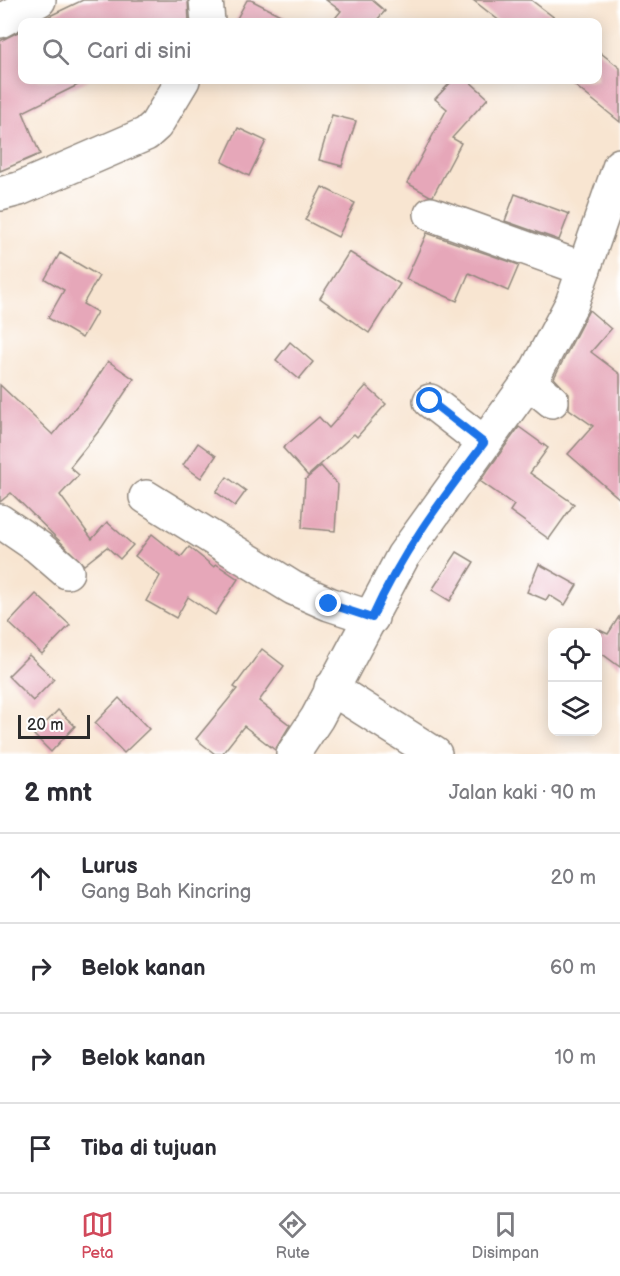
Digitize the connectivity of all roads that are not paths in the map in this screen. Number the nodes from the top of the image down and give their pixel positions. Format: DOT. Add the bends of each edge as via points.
graph roads {
  1 [pos="39,0"];
  2 [pos="206,0"];
  3 [pos="208,18"];
  4 [pos="0,21"];
  5 [pos="181,84"];
  6 [pos="620,165"];
  7 [pos="0,194"];
  8 [pos="431,214"];
  9 [pos="584,269"];
  10 [pos="430,401"];
  11 [pos="484,443"];
  12 [pos="146,496"];
  13 [pos="0,521"];
  14 [pos="67,572"];
  15 [pos="372,618"];
  16 [pos="331,688"];
  17 [pos="293,754"];
  18 [pos="435,754"];
  1 -- 4 [label="street"];
  2 -- 3 [label="street"];
  5 -- 7 [label="street" via="164,114 146,134"];
  6 -- 9 [label="street"];
  8 -- 9 [label="street"];
  9 -- 11 [label="street" via="540,391"];
  10 -- 11 [label="street"];
  11 -- 15 [label="street" via="420,529"];
  12 -- 15 [label="street" via="293,588"];
  13 -- 14 [label="street"];
  15 -- 16 [label="street"];
  16 -- 17 [label="street" via="318,718"];
  16 -- 18 [label="street"];
}
